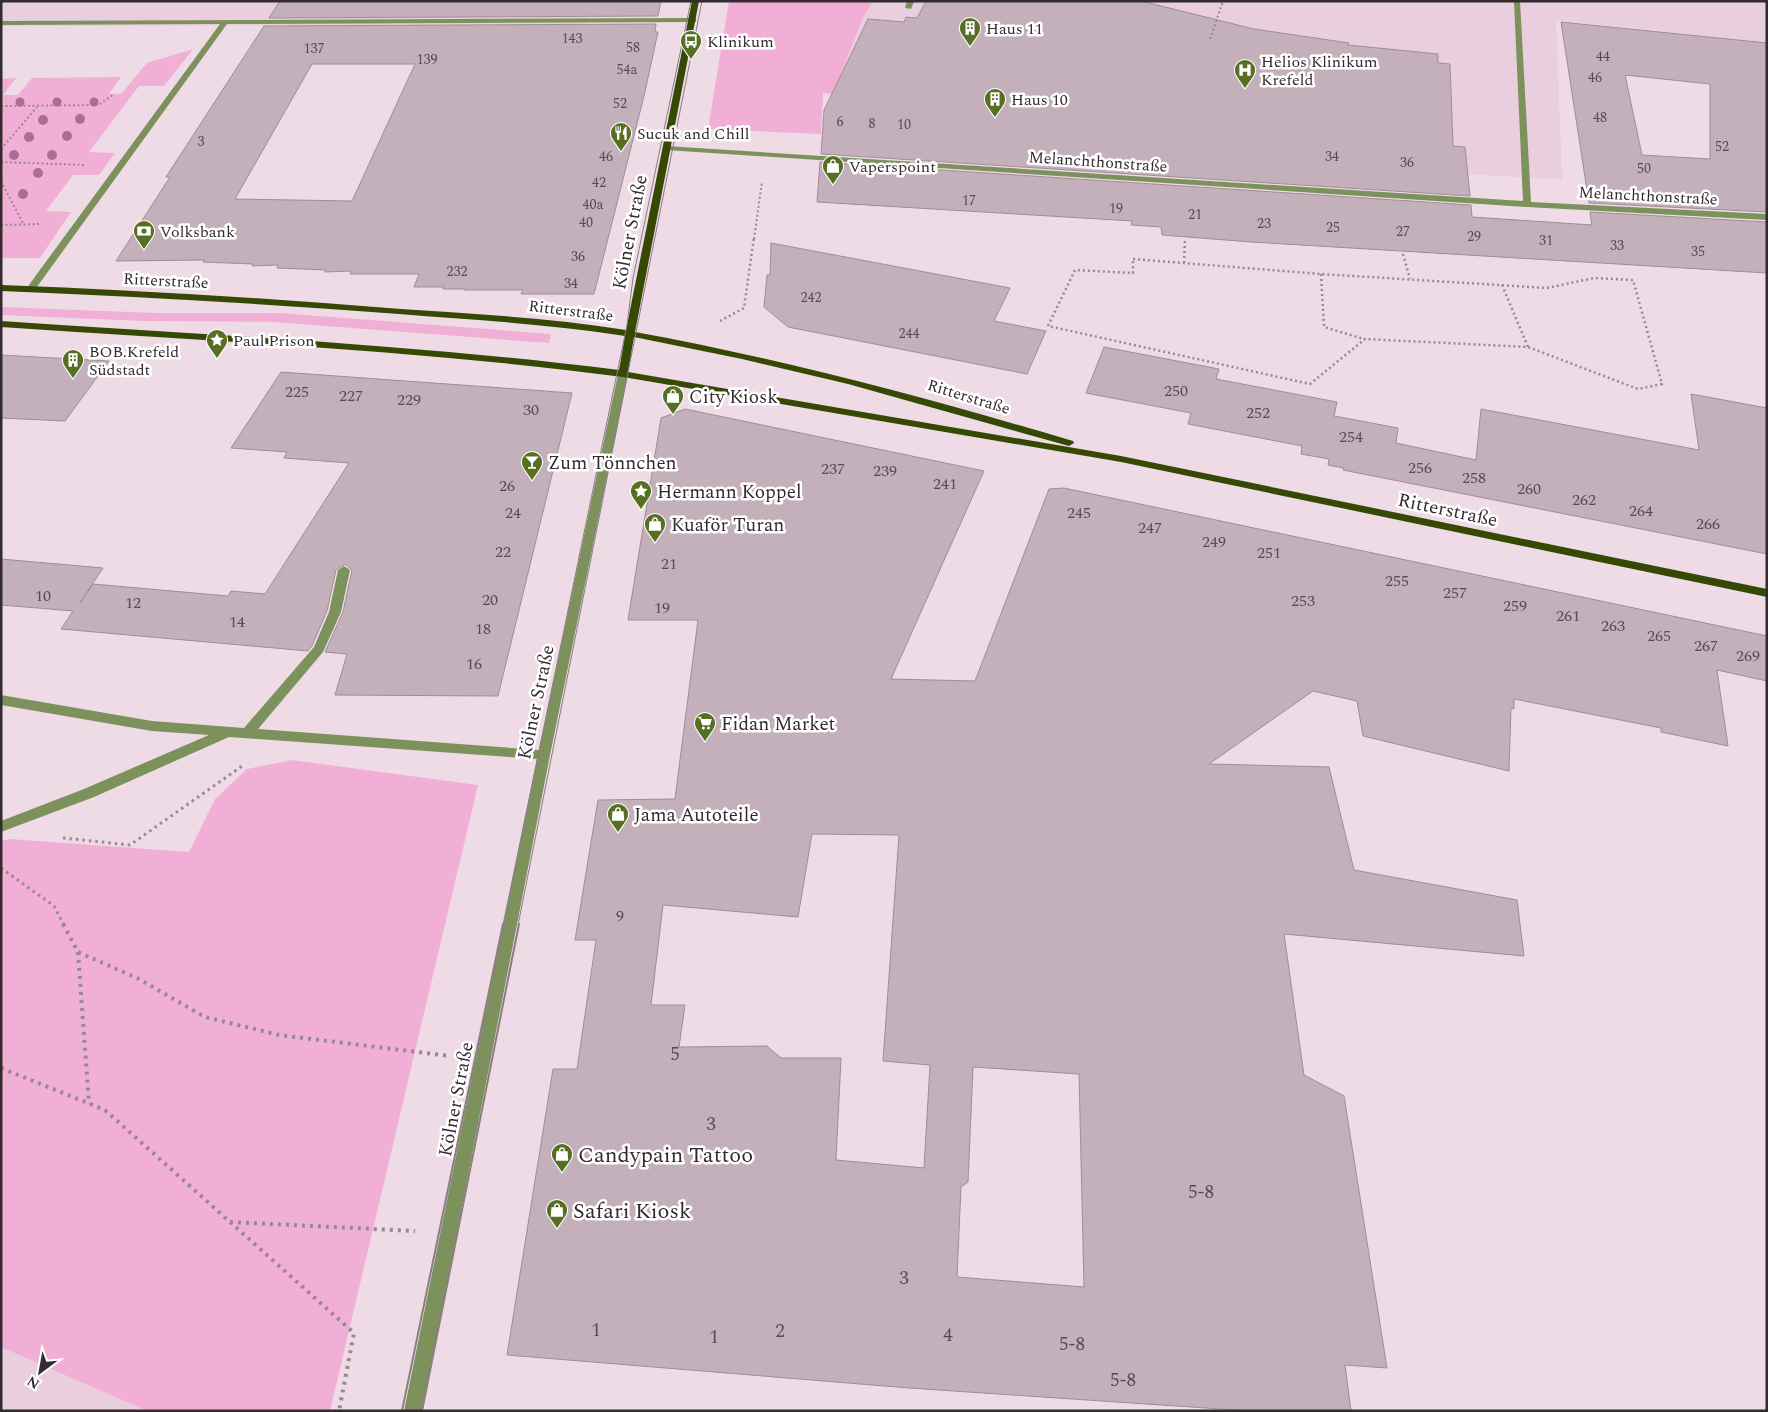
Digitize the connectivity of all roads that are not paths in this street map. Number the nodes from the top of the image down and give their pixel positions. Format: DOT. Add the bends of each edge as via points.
graph roads {
  1 [pos="696,1"];
  2 [pos="1517,1"];
  3 [pos="692,20"];
  4 [pos="226,21"];
  5 [pos="1,23"];
  6 [pos="666,148"];
  7 [pos="1527,204"];
  8 [pos="1767,217"];
  9 [pos="1,288"];
  10 [pos="31,289"];
  11 [pos="1,324"];
  12 [pos="630,334"];
  13 [pos="622,374"];
  14 [pos="1121,459"];
  15 [pos="344,570"];
  16 [pos="1767,593"];
  17 [pos="1,700"];
  18 [pos="228,732"];
  19 [pos="247,733"];
  20 [pos="544,755"];
  21 [pos="1,827"];
  22 [pos="413,1411"];
  1 -- 3 [label="main road, Kölner Straße"];
  2 -- 7 [label="street"];
  3 -- 4 [label="street"];
  3 -- 6 [label="main road, Kölner Straße"];
  4 -- 5 [label="street"];
  4 -- 10 [label="street"];
  6 -- 7 [label="street, Melanchthonstraße"];
  6 -- 12 [label="main road, Kölner Straße"];
  7 -- 8 [label="street, Melanchthonstraße"];
  9 -- 10 [label="main road, Ritterstraße"];
  10 -- 12 [label="main road, Ritterstraße" via="542,322"];
  11 -- 13 [label="main road, Ritterstraße" via="326,346"];
  12 -- 13 [label="main road, Kölner Straße"];
  12 -- 14 [label="main road, Ritterstraße" via="825,374"];
  13 -- 14 [label="main road, Ritterstraße"];
  13 -- 20 [label="street, Kölner Straße"];
  14 -- 16 [label="main road, Ritterstraße"];
  15 -- 19 [label="street" via="335,612 320,649"];
  17 -- 18 [label="street" via="152,726"];
  18 -- 19 [label="street"];
  18 -- 21 [label="street" via="89,793"];
  19 -- 20 [label="street"];
  20 -- 22 [label="street, Kölner Straße"];
}
